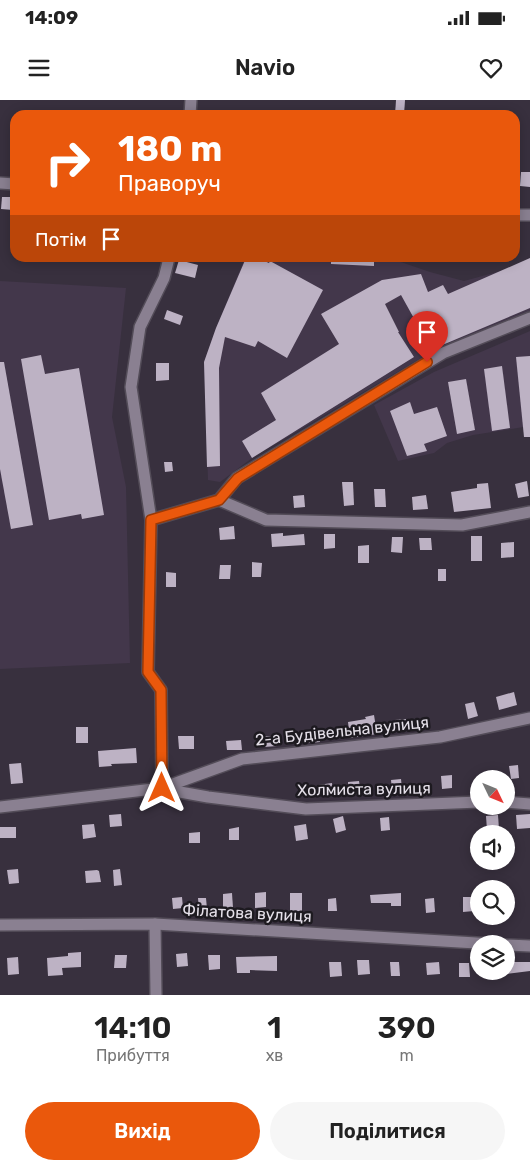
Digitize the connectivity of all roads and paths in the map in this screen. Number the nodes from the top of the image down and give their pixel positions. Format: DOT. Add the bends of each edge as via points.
graph roads {
  1 [pos="168,262"];
  2 [pos="530,318"];
  3 [pos="219,500"];
  4 [pos="530,512"];
  5 [pos="151,520"];
  6 [pos="530,718"];
  7 [pos="162,788"];
  8 [pos="470,802"];
  9 [pos="515,803"];
  10 [pos="530,804"];
  11 [pos="0,807"];
  12 [pos="155,924"];
  13 [pos="0,925"];
  14 [pos="470,943"];
  15 [pos="515,945"];
  16 [pos="530,946"];
  17 [pos="156,995"];
  1 -- 5 [label="street" via="164,278 140,327 131,387"];
  2 -- 3 [label="street" via="443,353 238,478"];
  3 -- 4 [label="street" via="266,520 462,525"];
  3 -- 5 [label="street"];
  5 -- 7 [label="street" via="148,672 161,690"];
  6 -- 7 [label="street, 2-а Будівельна вулиця" via="440,737 242,759"];
  7 -- 8 [label="street, Холмиста вулиця" via="306,809"];
  7 -- 11 [label="street"];
  9 -- 10 [label="street"];
  12 -- 13 [label="street, Філатова вулиця"];
  12 -- 14 [label="street, Філатова вулиця"];
  12 -- 17 [label="street"];
  15 -- 16 [label="street"];
}
